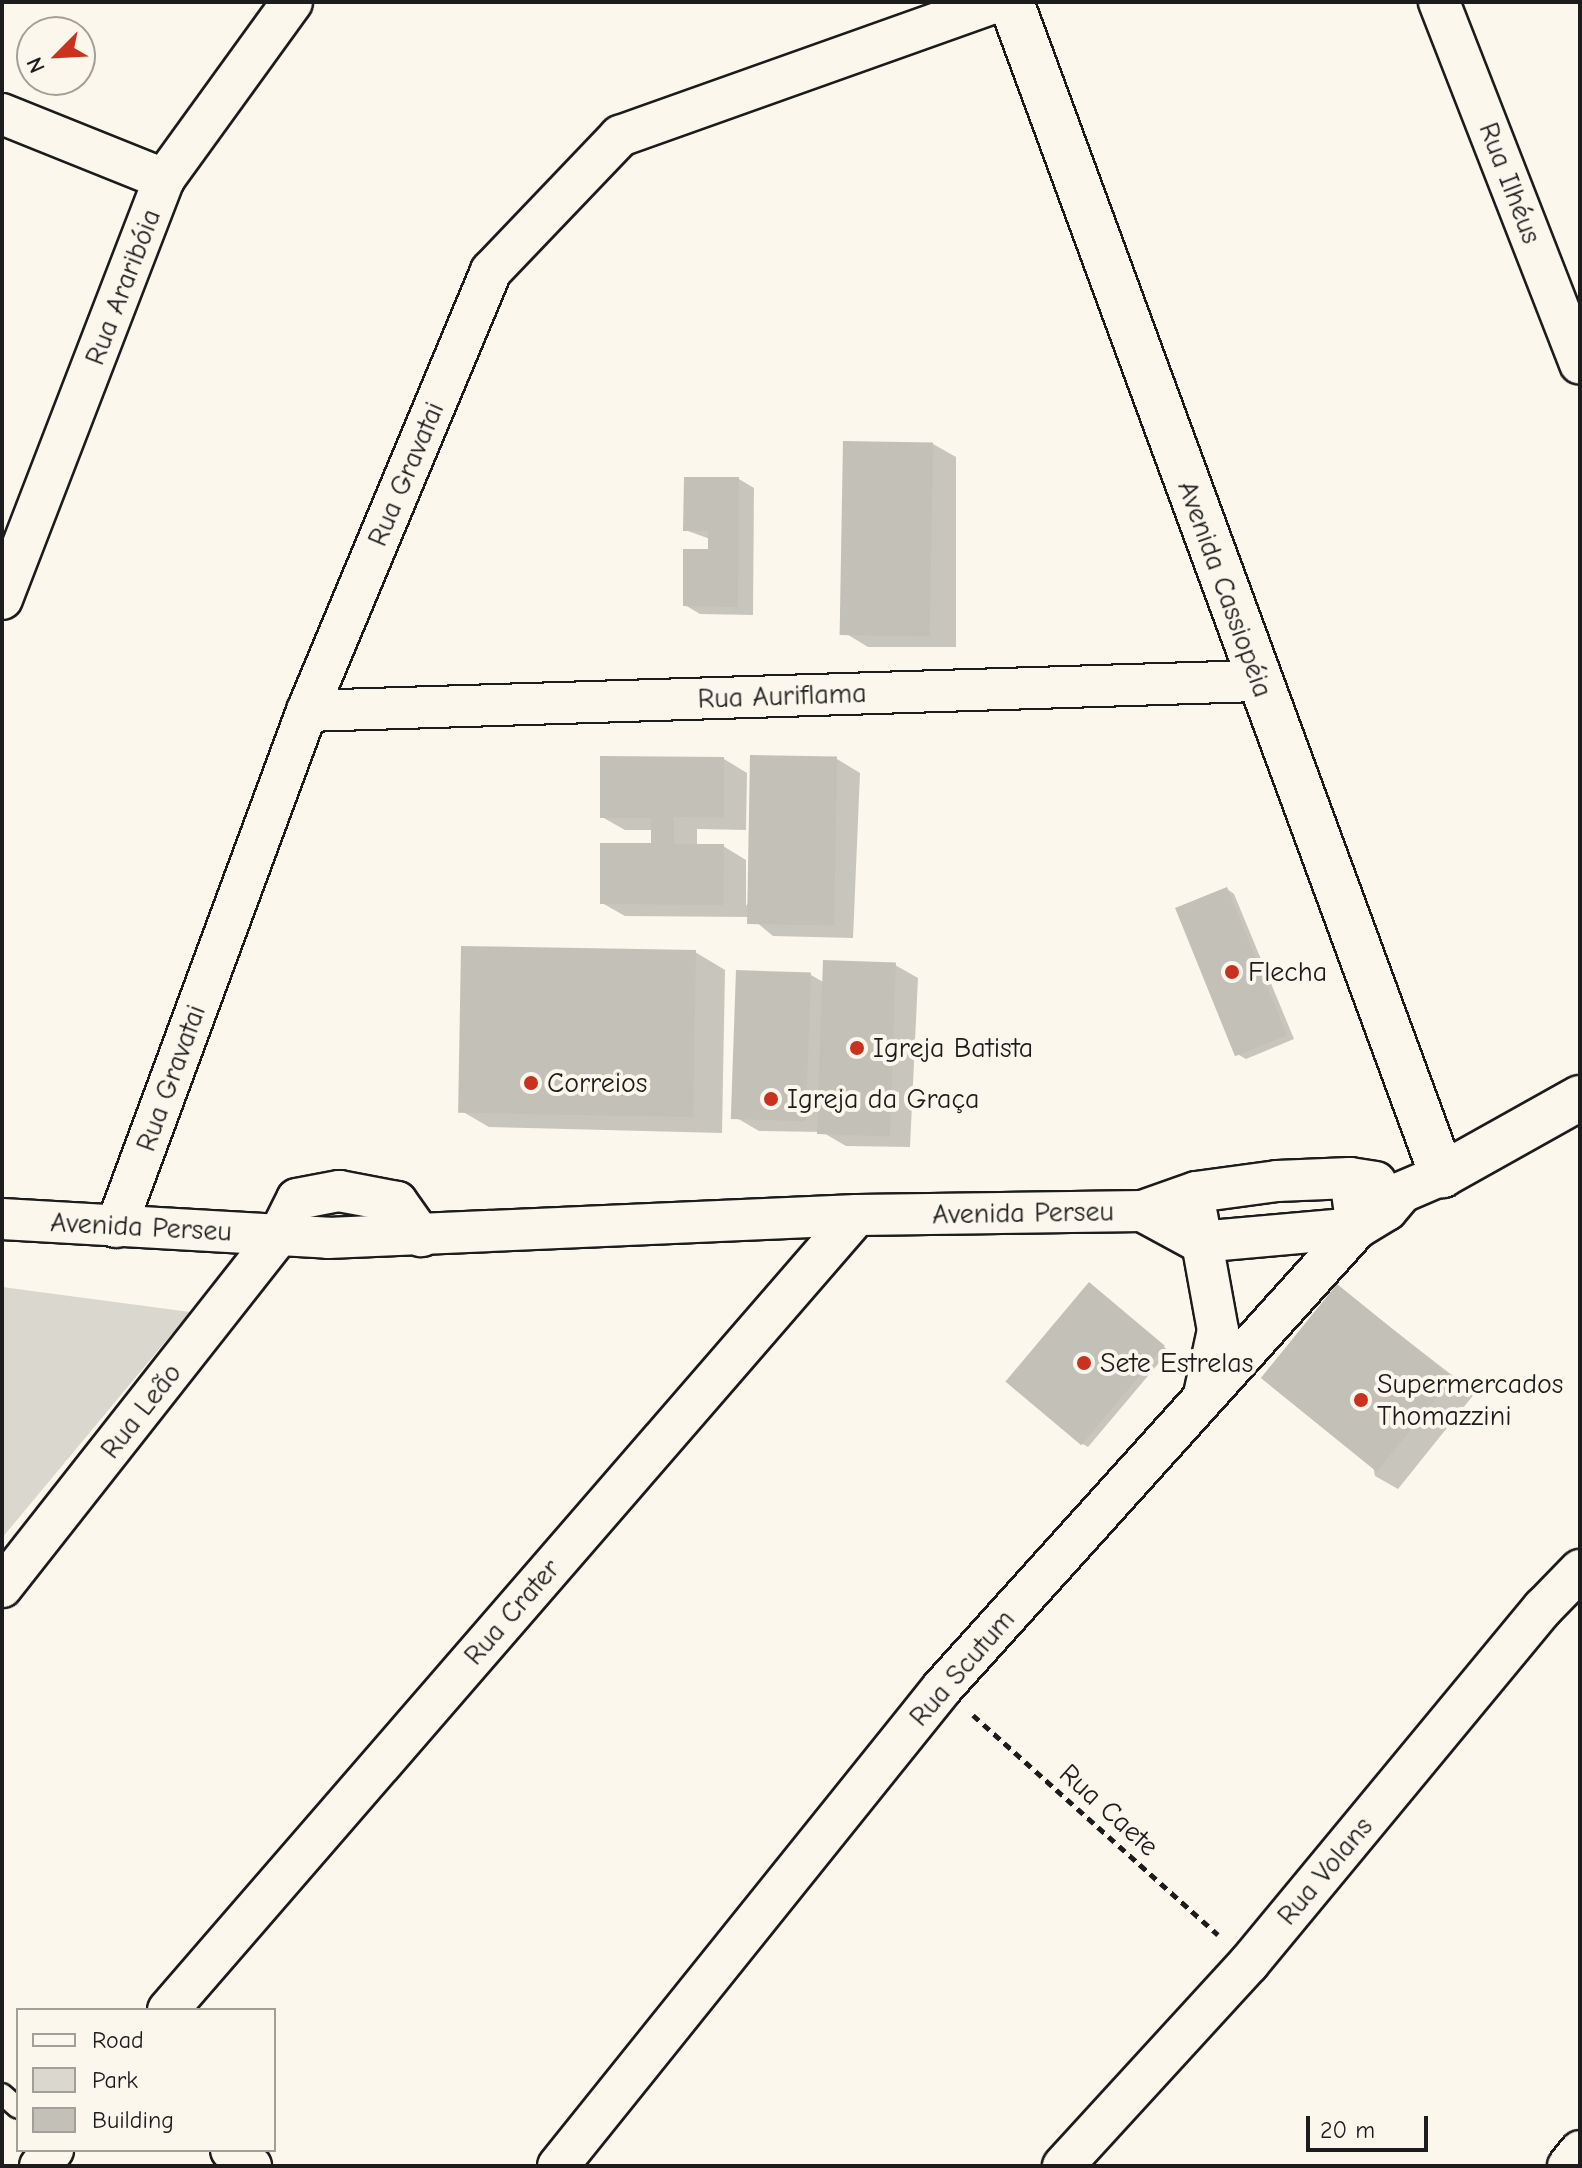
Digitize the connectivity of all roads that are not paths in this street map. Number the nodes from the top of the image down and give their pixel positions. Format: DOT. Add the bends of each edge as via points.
graph roads {
  1 [pos="292,2"];
  2 [pos="996,2"];
  3 [pos="1011,2"];
  4 [pos="1439,2"];
  5 [pos="2,114"];
  6 [pos="164,179"];
  7 [pos="1580,364"];
  8 [pos="2,599"];
  9 [pos="1258,681"];
  10 [pos="307,711"];
  11 [pos="1580,1098"];
  12 [pos="1442,1175"];
  13 [pos="1350,1178"];
  14 [pos="1196,1192"];
  15 [pos="1402,1192"];
  16 [pos="1142,1211"];
  17 [pos="857,1215"];
  18 [pos="2,1219"];
  19 [pos="116,1227"];
  20 [pos="1357,1228"];
  21 [pos="279,1235"];
  22 [pos="1199,1242"];
  23 [pos="1204,1395"];
  24 [pos="1580,1570"];
  25 [pos="2,1587"];
  26 [pos="1580,1593"];
  27 [pos="1543,1608"];
  28 [pos="170,2008"];
  29 [pos="1580,2151"];
  30 [pos="234,2152"];
  31 [pos="251,2166"];
  32 [pos="558,2166"];
  33 [pos="1063,2166"];
  34 [pos="1568,2166"];
  1 -- 6 [label="street, Rua Araribóia"];
  2 -- 10 [label="street, Rua Gravatai" via="620,136 491,271"];
  3 -- 9 [label="street, Avenida Cassiopéia"];
  4 -- 7 [label="street, Rua Ilhéus"];
  5 -- 6 [label="street"];
  6 -- 8 [label="street, Rua Araribóia"];
  9 -- 10 [label="street, Rua Auriflama"];
  9 -- 12 [label="street, Avenida Cassiopéia"];
  10 -- 19 [label="street, Rua Gravatai"];
  11 -- 12 [label="street"];
  12 -- 15 [label="street"];
  13 -- 14 [label="street"];
  13 -- 15 [label="street"];
  13 -- 20 [label="street"];
  14 -- 16 [label="street"];
  14 -- 22 [label="street"];
  15 -- 20 [label="street" via="1387,1210"];
  16 -- 17 [label="street, Avenida Perseu"];
  16 -- 22 [label="street, Avenida Perseu"];
  17 -- 21 [label="street, Avenida Perseu" via="421,1236 397,1202 339,1191 297,1199"];
  17 -- 28 [label="street, Rua Crater"];
  18 -- 19 [label="street, Avenida Perseu"];
  19 -- 21 [label="street, Avenida Perseu"];
  20 -- 22 [label="street"];
  20 -- 23 [label="street, Rua Scutum"];
  21 -- 25 [label="street, Rua Leão"];
  22 -- 23 [label="street" via="1218,1330"];
  23 -- 32 [label="street, Rua Scutum" via="942,1688"];
  24 -- 27 [label="street, Rua Volans"];
  26 -- 27 [label="street"];
  27 -- 33 [label="street, Rua Volans" via="1249,1963"];
  29 -- 34 [label="street"];
  30 -- 31 [label="street"];
}
